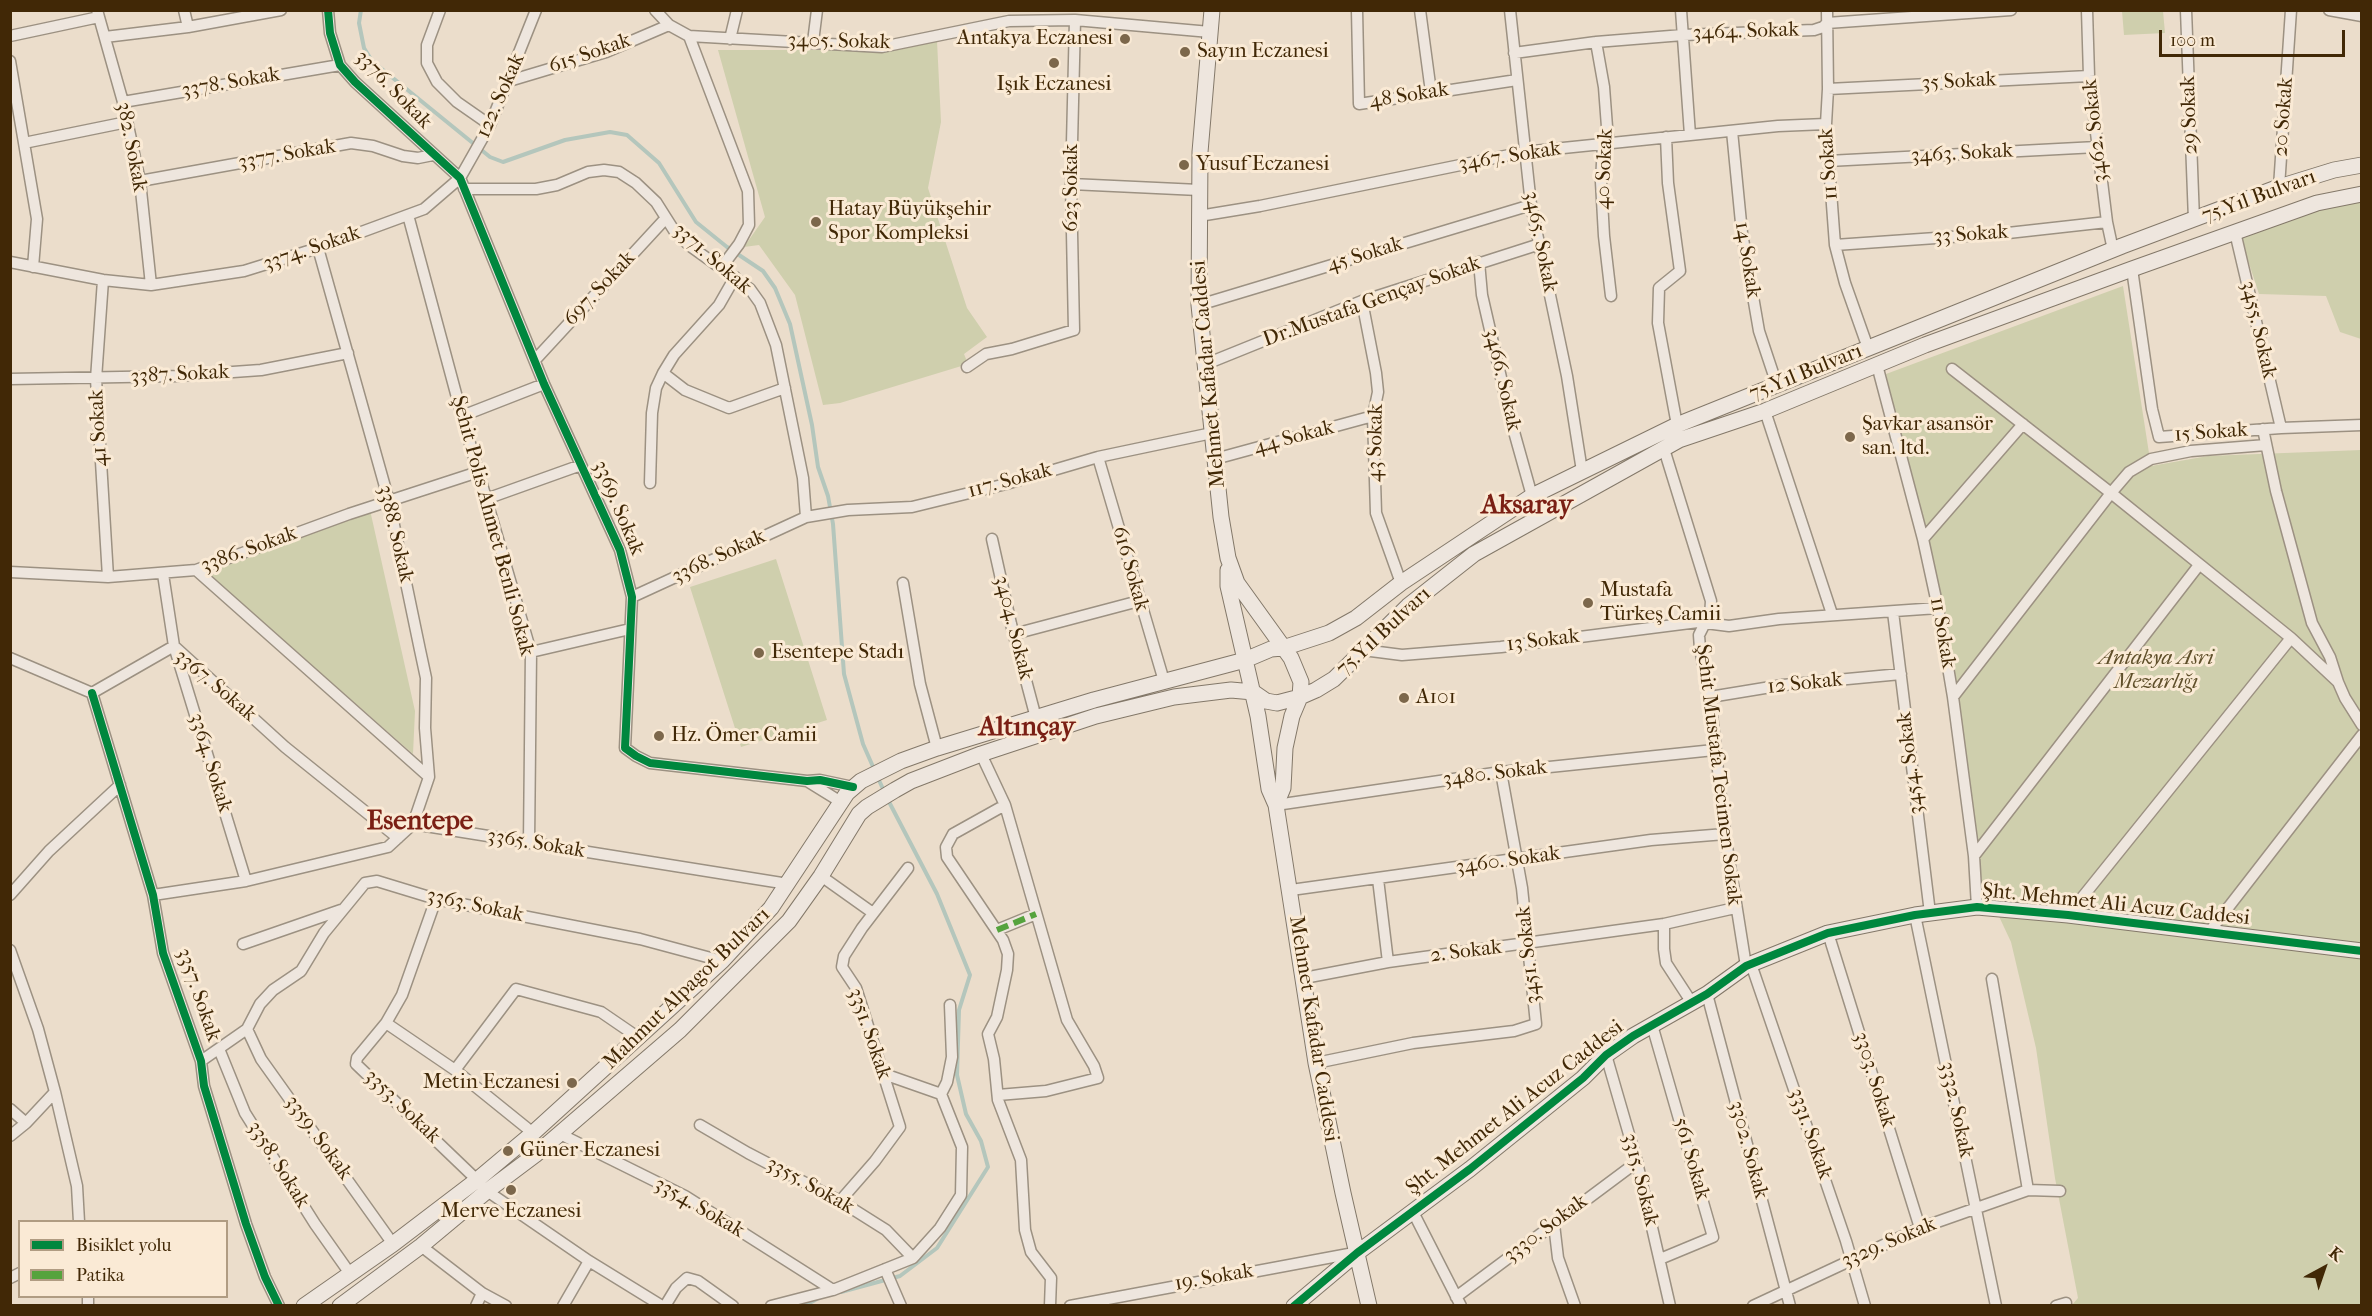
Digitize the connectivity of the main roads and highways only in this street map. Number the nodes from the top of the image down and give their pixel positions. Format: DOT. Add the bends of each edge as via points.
graph roads {
  1 [pos="1212,10"];
  2 [pos="2361,165"];
  3 [pos="2361,194"];
  4 [pos="1228,558"];
  5 [pos="1283,648"];
  6 [pos="1245,660"];
  7 [pos="1253,692"];
  8 [pos="1300,697"];
  9 [pos="1276,805"];
  10 [pos="2361,951"];
  11 [pos="482,1185"];
  12 [pos="1357,1253"];
  13 [pos="304,1305"];
  14 [pos="340,1305"];
  15 [pos="1294,1305"];
  16 [pos="1370,1305"];
  1 -- 4 [label="main road, Mehmet Kafadar Caddesi" via="1199,190 1199,305"];
  2 -- 5 [label="main road, 75.Yıl Bulvarı" via="2279,187 1677,424 1532,496 1401,583 1356,618 1329,633"];
  3 -- 8 [label="main road, 75.Yıl Bulvarı" via="2317,203 2132,269 1988,321 1765,411 1679,440 1474,554 1408,606 1334,679"];
  4 -- 5 [label="main road, Mehmet Kafadar Caddesi" via="1242,590"];
  4 -- 6 [label="main road, Mehmet Kafadar Caddesi" via="1228,586"];
  5 -- 6 [label="main road"];
  5 -- 8 [label="main road, Mehmet Kafadar Caddesi" via="1301,682"];
  6 -- 7 [label="main road, Mehmet Kafadar Caddesi"];
  6 -- 11 [label="main road, Mahmut Alpagot Bulvarı" via="937,748 857,784 754,929"];
  7 -- 8 [label="main road" via="1277,704"];
  7 -- 9 [label="main road, Mehmet Kafadar Caddesi" via="1271,798"];
  7 -- 11 [label="main road, Mahmut Alpagot Bulvarı" via="1217,690 1096,716 911,781 871,804 859,814 789,921 752,960 680,1030 560,1134"];
  8 -- 9 [label="main road, Mehmet Kafadar Caddesi" via="1292,716 1283,788"];
  9 -- 12 [label="main road, Mehmet Kafadar Caddesi" via="1316,1063"];
  10 -- 12 [label="main road, Şht. Mehmet Ali Acuz Caddesi" via="1977,907 1828,933 1749,965 1606,1055 1583,1078"];
  11 -- 13 [label="main road, Mahmut Alpagot Bulvarı"];
  11 -- 14 [label="main road, Mahmut Alpagot Bulvarı" via="421,1246"];
  12 -- 15 [label="main road, Şht. Mehmet Ali Acuz Caddesi"];
  12 -- 16 [label="main road, Mehmet Kafadar Caddesi"];
}
